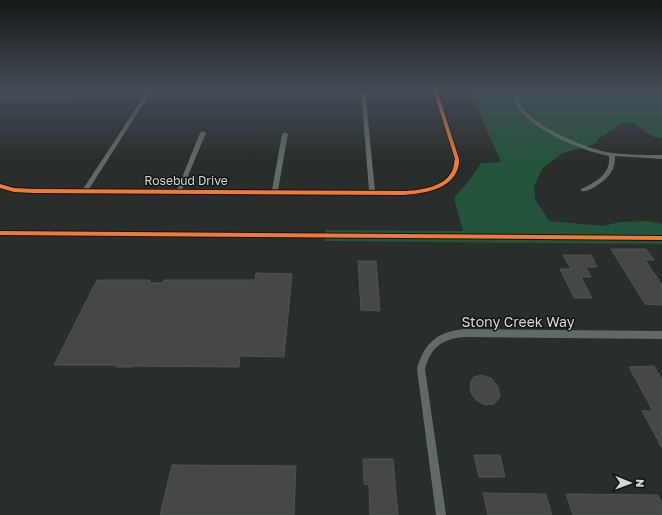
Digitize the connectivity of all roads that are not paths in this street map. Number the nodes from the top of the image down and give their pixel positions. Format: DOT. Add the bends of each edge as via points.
graph roads {
  1 [pos="134,114"];
  2 [pos="365,114"];
  3 [pos="443,114"];
  4 [pos="523,114"];
  5 [pos="203,133"];
  6 [pos="285,134"];
  7 [pos="612,154"];
  8 [pos="662,157"];
  9 [pos="0,186"];
  10 [pos="85,190"];
  11 [pos="583,190"];
  12 [pos="179,192"];
  13 [pos="275,192"];
  14 [pos="372,193"];
  15 [pos="662,335"];
  16 [pos="441,515"];
  1 -- 10 [label="street"];
  2 -- 14 [label="street"];
  3 -- 14 [label="street, Rosebud Drive" via="457,159 453,174 441,185 426,191"];
  4 -- 7 [label="street" via="584,146"];
  5 -- 12 [label="street"];
  6 -- 13 [label="street"];
  7 -- 8 [label="street"];
  7 -- 11 [label="street" via="613,164 608,174"];
  9 -- 10 [label="street, Rosebud Drive" via="22,190"];
  10 -- 12 [label="street, Rosebud Drive"];
  12 -- 13 [label="street, Rosebud Drive"];
  13 -- 14 [label="street, Rosebud Drive"];
  15 -- 16 [label="street, Stony Creek Way" via="464,333 448,335 435,342 423,358 421,369"];
}
